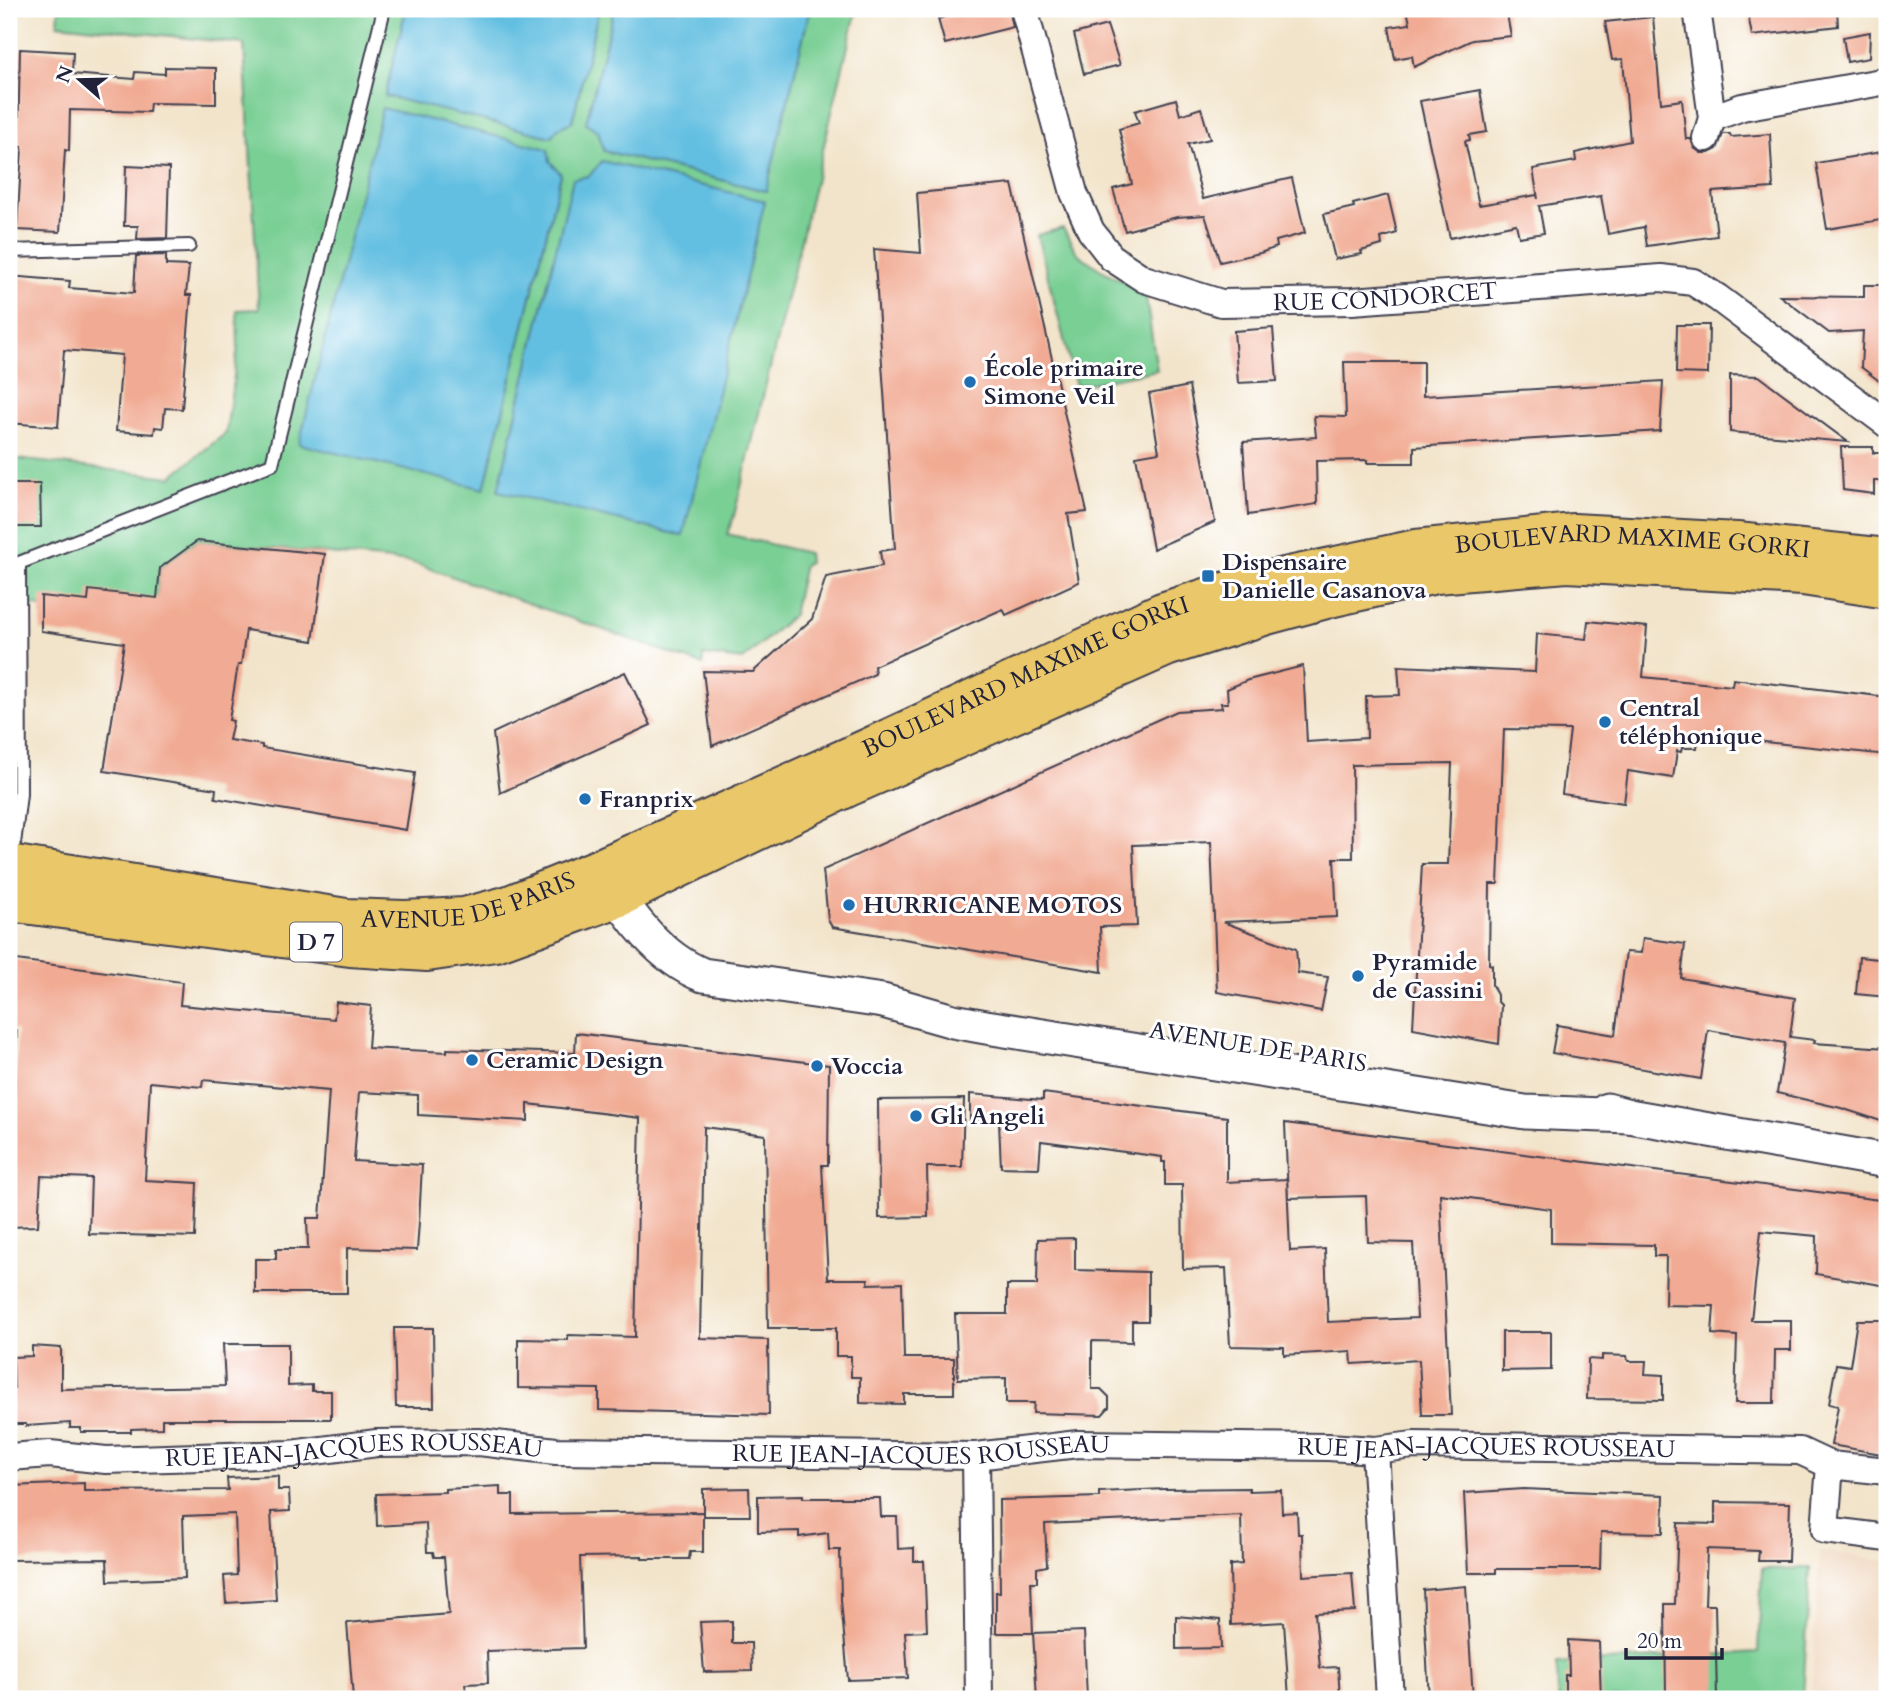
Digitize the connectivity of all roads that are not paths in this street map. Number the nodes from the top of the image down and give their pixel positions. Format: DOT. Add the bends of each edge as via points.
graph roads {
  1 [pos="384,9"];
  2 [pos="1024,9"];
  3 [pos="1697,9"];
  4 [pos="1887,81"];
  5 [pos="189,246"];
  6 [pos="9,251"];
  7 [pos="1887,424"];
  8 [pos="1887,558"];
  9 [pos="1887,589"];
  10 [pos="10,864"];
  11 [pos="609,883"];
  12 [pos="9,902"];
  13 [pos="1887,1161"];
  14 [pos="1375,1450"];
  15 [pos="976,1456"];
  16 [pos="9,1457"];
  17 [pos="1830,1465"];
  18 [pos="1887,1471"];
  19 [pos="1887,1538"];
  20 [pos="979,1699"];
  21 [pos="1390,1699"];
  1 -- 10 [label="lane" via="272,464 19,563 20,794"];
  2 -- 7 [label="street, RUE CONDORCET" via="1074,193 1091,231 1112,258 1144,279 1221,303 1352,302 1661,278 1693,282"];
  3 -- 4 [label="street" via="1709,128 1742,107"];
  5 -- 6 [label="lane"];
  8 -- 11 [label="main road, BOULEVARD MAXIME GORKI / D 7" via="1737,542 1574,533 1416,549 1246,585 1162,612"];
  9 -- 11 [label="main road, BOULEVARD MAXIME GORKI / D 7" via="1803,576 1567,563 1436,574 1334,597 1166,647 848,788"];
  10 -- 11 [label="main road, AVENUE DE PARIS / D 7" via="346,918 405,920 464,917"];
  11 -- 12 [label="main road, AVENUE DE PARIS / D 7" via="496,942 427,952 350,947"];
  11 -- 13 [label="street, AVENUE DE PARIS" via="664,952 704,975 883,1001 957,1002 1527,1089 1629,1116"];
  14 -- 15 [label="street, RUE JEAN-JACQUES ROUSSEAU" via="1078,1444"];
  14 -- 17 [label="street, RUE JEAN-JACQUES ROUSSEAU" via="1413,1445 1800,1451"];
  14 -- 21 [label="street"];
  15 -- 16 [label="street, RUE JEAN-JACQUES ROUSSEAU" via="556,1451 466,1443 377,1443 291,1454 119,1460 50,1454"];
  15 -- 20 [label="street"];
  17 -- 18 [label="street, RUE JEAN-JACQUES ROUSSEAU"];
  17 -- 19 [label="street" via="1825,1530"];
}
